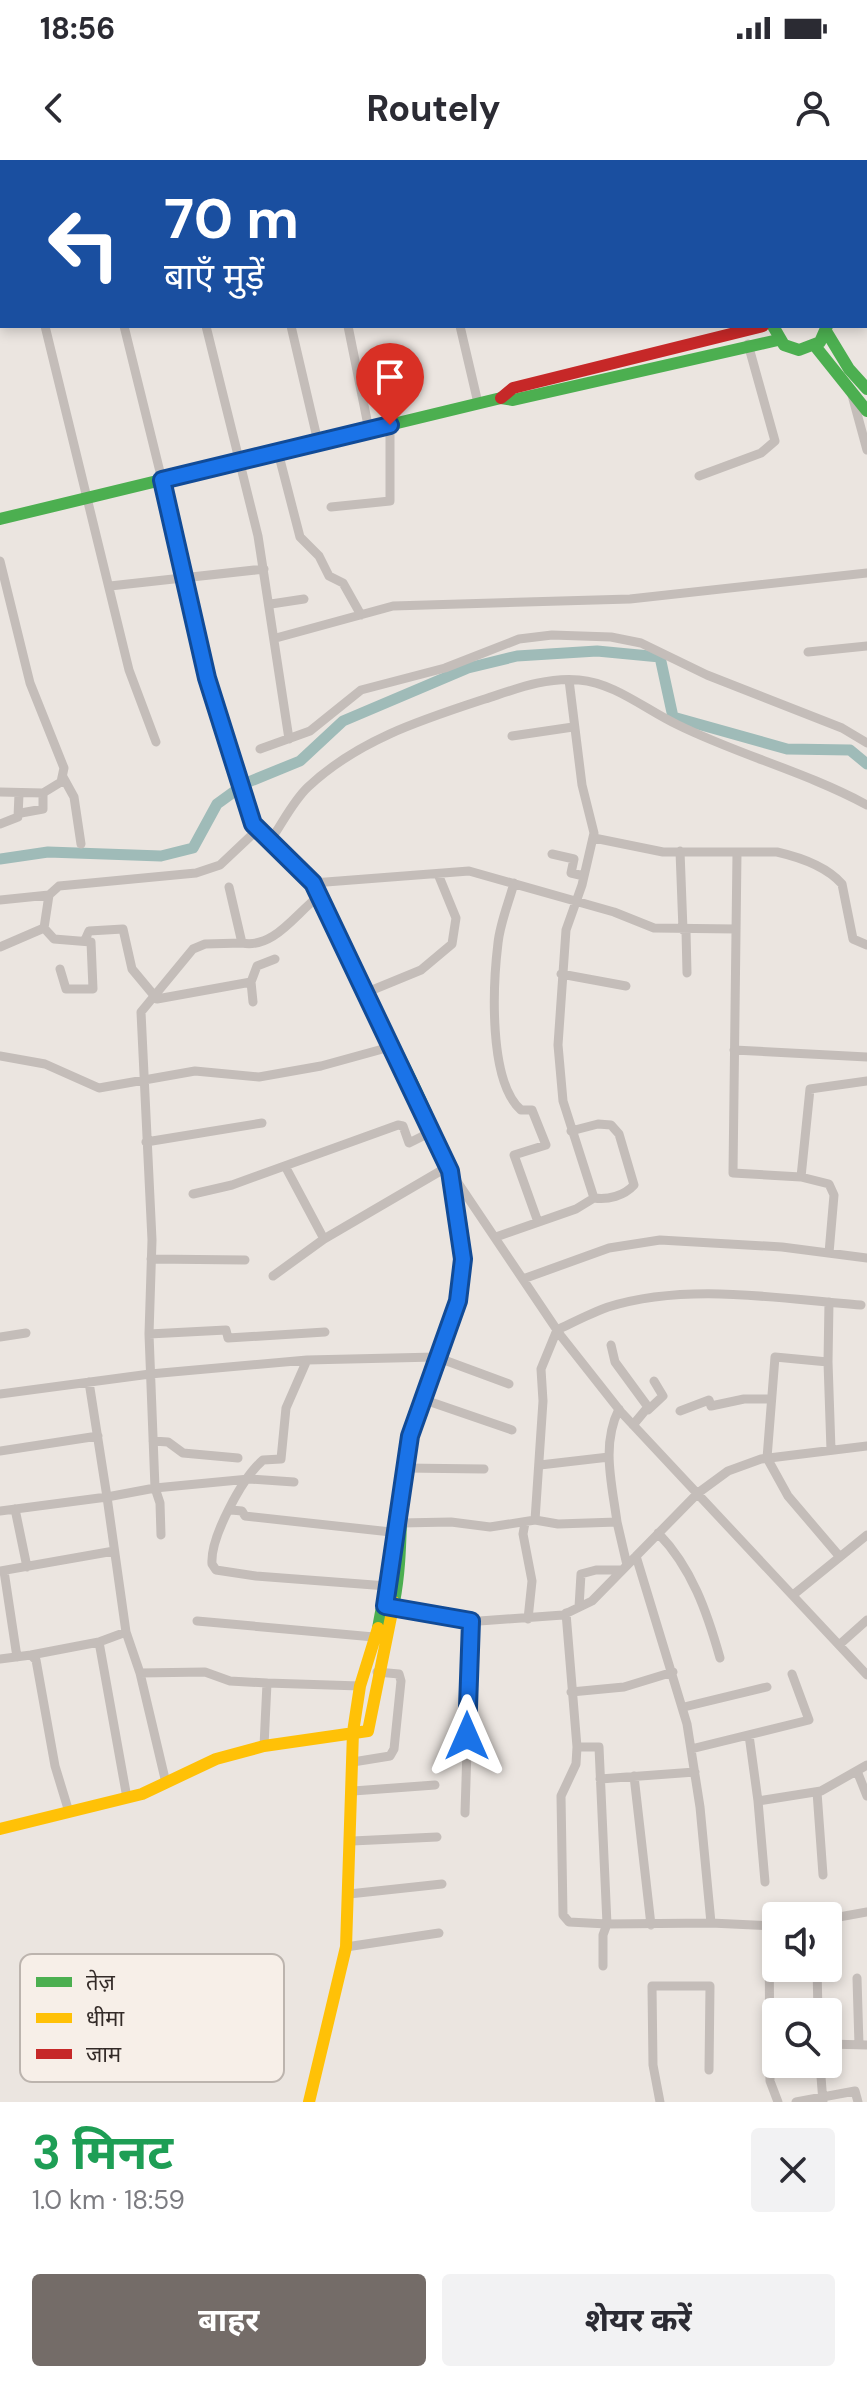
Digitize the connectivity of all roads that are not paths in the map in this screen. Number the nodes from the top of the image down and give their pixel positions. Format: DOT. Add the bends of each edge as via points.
graph roads {
  1 [pos="45,328"];
  2 [pos="124,328"];
  3 [pos="207,328"];
  4 [pos="291,328"];
  5 [pos="348,328"];
  6 [pos="460,328"];
  7 [pos="755,328"];
  8 [pos="774,328"];
  9 [pos="827,328"];
  10 [pos="778,340"];
  11 [pos="748,344"];
  12 [pos="815,346"];
  13 [pos="858,386"];
  14 [pos="501,398"];
  15 [pos="478,403"];
  16 [pos="867,411"];
  17 [pos="390,425"];
  18 [pos="369,430"];
  19 [pos="318,442"];
  20 [pos="867,450"];
  21 [pos="278,452"];
  22 [pos="241,461"];
  23 [pos="699,476"];
  24 [pos="162,480"];
  25 [pos="87,500"];
  26 [pos="331,507"];
  27 [pos="0,519"];
  28 [pos="0,561"];
  29 [pos="264,569"];
  30 [pos="867,573"];
  31 [pos="184,577"];
  32 [pos="110,586"];
  33 [pos="304,599"];
  34 [pos="271,604"];
  35 [pos="361,615"];
  36 [pos="276,638"];
  37 [pos="867,646"];
  38 [pos="808,652"];
  39 [pos="569,680"];
  40 [pos="573,727"];
  41 [pos="512,736"];
  42 [pos="289,739"];
  43 [pos="156,742"];
  44 [pos="867,743"];
  45 [pos="260,749"];
  46 [pos="63,777"];
  47 [pos="0,792"];
  48 [pos="43,793"];
  49 [pos="19,794"];
  50 [pos="867,805"];
  51 [pos="21,813"];
  52 [pos="0,824"];
  53 [pos="255,827"];
  54 [pos="594,838"];
  55 [pos="270,841"];
  56 [pos="81,844"];
  57 [pos="680,851"];
  58 [pos="737,853"];
  59 [pos="552,854"];
  60 [pos="438,874"];
  61 [pos="584,876"];
  62 [pos="313,883"];
  63 [pos="514,883"];
  64 [pos="229,887"];
  65 [pos="49,895"];
  66 [pos="319,896"];
  67 [pos="0,900"];
  68 [pos="577,901"];
  69 [pos="44,928"];
  70 [pos="736,929"];
  71 [pos="684,931"];
  72 [pos="85,940"];
  73 [pos="242,943"];
  74 [pos="867,945"];
  75 [pos="0,947"];
  76 [pos="275,959"];
  77 [pos="60,969"];
  78 [pos="687,973"];
  79 [pos="561,974"];
  80 [pos="251,982"];
  81 [pos="626,986"];
  82 [pos="365,993"];
  83 [pos="152,996"];
  84 [pos="253,1002"];
  85 [pos="390,1047"];
  86 [pos="734,1050"];
  87 [pos="0,1056"];
  88 [pos="867,1057"];
  89 [pos="142,1081"];
  90 [pos="867,1081"];
  91 [pos="262,1123"];
  92 [pos="433,1131"];
  93 [pos="571,1131"];
  94 [pos="146,1142"];
  95 [pos="285,1166"];
  96 [pos="450,1168"];
  97 [pos="801,1177"];
  98 [pos="193,1194"];
  99 [pos="594,1198"];
  100 [pos="538,1222"];
  101 [pos="496,1237"];
  102 [pos="324,1239"];
  103 [pos="829,1253"];
  104 [pos="867,1258"];
  105 [pos="151,1259"];
  106 [pos="245,1260"];
  107 [pos="273,1276"];
  108 [pos="523,1279"];
  109 [pos="829,1302"];
  110 [pos="861,1305"];
  111 [pos="557,1330"];
  112 [pos="325,1332"];
  113 [pos="26,1333"];
  114 [pos="149,1334"];
  115 [pos="0,1337"];
  116 [pos="611,1345"];
  117 [pos="436,1357"];
  118 [pos="307,1360"];
  119 [pos="828,1362"];
  120 [pos="150,1374"];
  121 [pos="654,1381"];
  122 [pos="89,1382"];
  123 [pos="509,1384"];
  124 [pos="0,1394"];
  125 [pos="422,1399"];
  126 [pos="770,1399"];
  127 [pos="619,1409"];
  128 [pos="648,1410"];
  129 [pos="680,1411"];
  130 [pos="633,1425"];
  131 [pos="512,1430"];
  132 [pos="98,1436"];
  133 [pos="153,1441"];
  134 [pos="867,1446"];
  135 [pos="831,1450"];
  136 [pos="0,1451"];
  137 [pos="609,1457"];
  138 [pos="238,1458"];
  139 [pos="767,1458"];
  140 [pos="540,1465"];
  141 [pos="404,1468"];
  142 [pos="484,1469"];
  143 [pos="249,1479"];
  144 [pos="294,1482"];
  145 [pos="155,1488"];
  146 [pos="698,1493"];
  147 [pos="107,1497"];
  148 [pos="15,1509"];
  149 [pos="231,1510"];
  150 [pos="0,1511"];
  151 [pos="530,1522"];
  152 [pos="617,1522"];
  153 [pos="399,1525"];
  154 [pos="658,1533"];
  155 [pos="161,1535"];
  156 [pos="867,1535"];
  157 [pos="114,1551"];
  158 [pos="636,1556"];
  159 [pos="840,1557"];
  160 [pos="27,1567"];
  161 [pos="625,1568"];
  162 [pos="2,1571"];
  163 [pos="387,1586"];
  164 [pos="793,1595"];
  165 [pos="389,1607"];
  166 [pos="579,1607"];
  167 [pos="566,1613"];
  168 [pos="528,1619"];
  169 [pos="867,1620"];
  170 [pos="197,1621"];
  171 [pos="471,1621"];
  172 [pos="126,1632"];
  173 [pos="374,1637"];
  174 [pos="99,1642"];
  175 [pos="839,1645"];
  176 [pos="31,1655"];
  177 [pos="17,1657"];
  178 [pos="720,1658"];
  179 [pos="0,1659"];
  180 [pos="377,1672"];
  181 [pos="673,1672"];
  182 [pos="140,1673"];
  183 [pos="792,1674"];
  184 [pos="867,1675"];
  185 [pos="267,1683"];
  186 [pos="360,1686"];
  187 [pos="767,1687"];
  188 [pos="571,1692"];
  189 [pos="684,1707"];
  190 [pos="353,1732"];
  191 [pos="749,1735"];
  192 [pos="264,1746"];
  193 [pos="577,1747"];
  194 [pos="691,1749"];
  195 [pos="353,1762"];
  196 [pos="867,1765"];
  197 [pos="857,1771"];
  198 [pos="695,1772"];
  199 [pos="634,1776"];
  200 [pos="600,1779"];
  201 [pos="166,1783"];
  202 [pos="435,1785"];
  203 [pos="353,1791"];
  204 [pos="817,1792"];
  205 [pos="867,1796"];
  206 [pos="127,1798"];
  207 [pos="758,1801"];
  208 [pos="69,1812"];
  209 [pos="465,1813"];
  210 [pos="0,1829"];
  211 [pos="437,1837"];
  212 [pos="352,1841"];
  213 [pos="823,1875"];
  214 [pos="765,1882"];
  215 [pos="442,1884"];
  216 [pos="349,1894"];
  217 [pos="867,1912"];
  218 [pos="842,1916"];
  219 [pos="711,1923"];
  220 [pos="607,1924"];
  221 [pos="651,1925"];
  222 [pos="762,1926"];
  223 [pos="439,1933"];
  224 [pos="346,1947"];
  225 [pos="603,1966"];
  226 [pos="857,1978"];
  227 [pos="842,2044"];
  228 [pos="863,2045"];
  229 [pos="709,2070"];
  230 [pos="770,2078"];
  231 [pos="821,2078"];
  232 [pos="823,2099"];
  233 [pos="309,2102"];
  234 [pos="660,2102"];
  235 [pos="778,2102"];
  236 [pos="796,2102"];
  237 [pos="858,2102"];
  1 -- 25 [label="street"];
  2 -- 24 [label="street"];
  3 -- 22 [label="street"];
  4 -- 19 [label="street"];
  5 -- 18 [label="street"];
  6 -- 15 [label="street"];
  7 -- 14 [label="street" via="513,388"];
  8 -- 10 [label="street"];
  9 -- 12 [label="street"];
  9 -- 13 [label="street"];
  10 -- 11 [label="street"];
  10 -- 12 [label="street" via="792,349"];
  11 -- 14 [label="street" via="513,400"];
  11 -- 23 [label="street" via="775,441 761,453"];
  12 -- 13 [label="street"];
  13 -- 16 [label="street"];
  13 -- 20 [label="street"];
  14 -- 15 [label="street"];
  15 -- 17 [label="street"];
  17 -- 18 [label="street"];
  17 -- 26 [label="street" via="390,501"];
  18 -- 19 [label="street"];
  19 -- 21 [label="street"];
  21 -- 22 [label="street"];
  21 -- 35 [label="street" via="300,537 329,576 343,583"];
  22 -- 24 [label="street"];
  22 -- 29 [label="street"];
  24 -- 25 [label="street"];
  24 -- 31 [label="street"];
  25 -- 27 [label="street"];
  25 -- 32 [label="street"];
  28 -- 46 [label="street" via="30,683 61,759"];
  29 -- 31 [label="street"];
  29 -- 34 [label="street"];
  30 -- 35 [label="street" via="630,599 440,602"];
  31 -- 32 [label="street"];
  31 -- 53 [label="street" via="207,678"];
  32 -- 43 [label="street" via="129,670"];
  33 -- 34 [label="street"];
  34 -- 36 [label="street"];
  35 -- 36 [label="street"];
  36 -- 42 [label="street"];
  37 -- 38 [label="street"];
  39 -- 40 [label="street"];
  39 -- 50 [label="street" via="608,688 677,725 823,781"];
  39 -- 55 [label="street" via="525,686 371,741 305,789"];
  40 -- 41 [label="street"];
  40 -- 54 [label="street"];
  42 -- 44 [label="street" via="310,731 361,690 445,668 519,639 552,635 641,643"];
  42 -- 45 [label="street"];
  46 -- 48 [label="street"];
  46 -- 56 [label="street" via="74,797"];
  47 -- 49 [label="street"];
  48 -- 49 [label="street"];
  48 -- 51 [label="street" via="43,809"];
  49 -- 51 [label="street"];
  51 -- 52 [label="street"];
  53 -- 55 [label="street"];
  53 -- 65 [label="street" via="220,865 196,873 67,883"];
  54 -- 57 [label="street"];
  54 -- 61 [label="street"];
  55 -- 62 [label="street"];
  57 -- 58 [label="street"];
  57 -- 71 [label="street"];
  58 -- 70 [label="street"];
  58 -- 74 [label="street" via="793,856 836,878 845,895 853,939"];
  59 -- 61 [label="street" via="574,859 571,873"];
  60 -- 62 [label="street"];
  60 -- 63 [label="street" via="469,871"];
  60 -- 82 [label="street" via="456,918 452,944 421,970"];
  61 -- 68 [label="street"];
  62 -- 66 [label="street"];
  63 -- 68 [label="street"];
  63 -- 100 [label="street" via="498,940 497,1041 500,1069 514,1104 532,1110 546,1145 514,1155"];
  64 -- 73 [label="street"];
  65 -- 67 [label="street"];
  65 -- 69 [label="street"];
  66 -- 73 [label="street" via="271,940"];
  66 -- 82 [label="street"];
  68 -- 71 [label="street" via="654,928"];
  68 -- 79 [label="street" via="566,930"];
  69 -- 72 [label="street" via="54,939"];
  69 -- 75 [label="street"];
  70 -- 71 [label="street"];
  70 -- 86 [label="street"];
  71 -- 78 [label="street"];
  72 -- 77 [label="street" via="94,952 93,989 66,989"];
  72 -- 83 [label="street" via="89,931 123,929 130,963"];
  73 -- 83 [label="street" via="198,946"];
  76 -- 80 [label="street" via="257,966"];
  79 -- 81 [label="street"];
  79 -- 93 [label="street" via="558,1045"];
  80 -- 83 [label="street" via="164,999"];
  80 -- 84 [label="street"];
  82 -- 85 [label="street"];
  83 -- 89 [label="street" via="141,1012"];
  85 -- 89 [label="street" via="259,1077 195,1071"];
  85 -- 92 [label="street"];
  86 -- 88 [label="street"];
  86 -- 97 [label="street" via="733,1173"];
  87 -- 89 [label="street" via="45,1064 99,1088"];
  89 -- 94 [label="street"];
  90 -- 97 [label="street" via="810,1089"];
  91 -- 94 [label="street"];
  92 -- 95 [label="street" via="409,1143 398,1125"];
  92 -- 96 [label="street"];
  93 -- 99 [label="street"];
  93 -- 99 [label="street" via="598,1124 611,1125 619,1134 634,1185 605,1200"];
  94 -- 105 [label="street"];
  95 -- 98 [label="street"];
  95 -- 102 [label="street"];
  96 -- 101 [label="street"];
  96 -- 102 [label="street"];
  96 -- 117 [label="street" via="463,1259 458,1301"];
  97 -- 103 [label="street" via="822,1180 833,1190"];
  99 -- 100 [label="street"];
  100 -- 101 [label="street"];
  101 -- 108 [label="street"];
  102 -- 107 [label="street"];
  103 -- 104 [label="street"];
  103 -- 108 [label="street" via="660,1240 609,1248"];
  105 -- 106 [label="street"];
  105 -- 114 [label="street"];
  108 -- 111 [label="street"];
  109 -- 110 [label="street"];
  109 -- 111 [label="street" via="728,1294 663,1296 608,1308"];
  109 -- 119 [label="street"];
  111 -- 127 [label="street"];
  111 -- 140 [label="street" via="541,1369"];
  112 -- 114 [label="street" via="228,1338 226,1330"];
  113 -- 115 [label="street"];
  114 -- 120 [label="street"];
  116 -- 128 [label="street" via="615,1362"];
  117 -- 118 [label="street"];
  117 -- 123 [label="street"];
  117 -- 125 [label="street"];
  118 -- 120 [label="street"];
  118 -- 143 [label="street" via="286,1408 281,1459 263,1460"];
  119 -- 126 [label="street" via="775,1357"];
  119 -- 135 [label="street"];
  120 -- 122 [label="street"];
  120 -- 133 [label="street"];
  121 -- 128 [label="street" via="663,1396"];
  122 -- 124 [label="street"];
  122 -- 132 [label="street"];
  125 -- 131 [label="street"];
  125 -- 141 [label="street"];
  126 -- 129 [label="street" via="711,1406 709,1400"];
  126 -- 139 [label="street"];
  127 -- 130 [label="street"];
  127 -- 137 [label="street" via="611,1424"];
  128 -- 130 [label="street"];
  130 -- 146 [label="street"];
  132 -- 136 [label="street"];
  132 -- 147 [label="street"];
  133 -- 138 [label="street" via="168,1442 183,1453"];
  133 -- 145 [label="street"];
  134 -- 135 [label="street"];
  135 -- 139 [label="street"];
  137 -- 140 [label="street"];
  137 -- 152 [label="street"];
  139 -- 146 [label="street" via="728,1471"];
  139 -- 159 [label="street" via="788,1496"];
  140 -- 151 [label="street"];
  141 -- 142 [label="street"];
  141 -- 153 [label="street"];
  143 -- 144 [label="street"];
  143 -- 145 [label="street"];
  143 -- 149 [label="street"];
  145 -- 147 [label="street"];
  145 -- 155 [label="street"];
  146 -- 154 [label="street"];
  146 -- 164 [label="street"];
  147 -- 148 [label="street"];
  147 -- 157 [label="street"];
  148 -- 150 [label="street"];
  148 -- 160 [label="street"];
  149 -- 153 [label="street" via="245,1516"];
  149 -- 163 [label="street" via="216,1533 211,1558 216,1570"];
  151 -- 152 [label="street"];
  151 -- 153 [label="street" via="490,1527"];
  151 -- 168 [label="street" via="525,1549 532,1581"];
  152 -- 161 [label="street"];
  153 -- 163 [label="street"];
  153 -- 165 [label="street"];
  154 -- 158 [label="street"];
  154 -- 178 [label="street" via="689,1573"];
  156 -- 159 [label="street"];
  157 -- 160 [label="street"];
  157 -- 172 [label="street"];
  158 -- 161 [label="street"];
  158 -- 181 [label="street"];
  159 -- 164 [label="street"];
  160 -- 162 [label="street"];
  161 -- 166 [label="street"];
  161 -- 166 [label="street" via="581,1574"];
  162 -- 177 [label="street"];
  163 -- 165 [label="street"];
  164 -- 175 [label="street"];
  165 -- 171 [label="street"];
  165 -- 173 [label="street"];
  165 -- 180 [label="street"];
  166 -- 167 [label="street"];
  167 -- 168 [label="street"];
  167 -- 188 [label="street"];
  168 -- 171 [label="street"];
  169 -- 175 [label="street"];
  170 -- 173 [label="street"];
  171 -- 209 [label="street"];
  172 -- 174 [label="street"];
  172 -- 182 [label="street"];
  173 -- 186 [label="street"];
  174 -- 176 [label="street"];
  174 -- 206 [label="street"];
  175 -- 184 [label="street"];
  176 -- 177 [label="street"];
  176 -- 208 [label="street"];
  177 -- 179 [label="street"];
  180 -- 190 [label="street" via="368,1731"];
  180 -- 195 [label="street" via="399,1674 401,1681 394,1749 390,1756"];
  181 -- 188 [label="street" via="624,1687"];
  181 -- 189 [label="street"];
  182 -- 185 [label="street" via="205,1672 230,1681"];
  182 -- 201 [label="street"];
  183 -- 191 [label="street" via="809,1720"];
  185 -- 186 [label="street"];
  185 -- 192 [label="street"];
  186 -- 190 [label="street"];
  187 -- 189 [label="street"];
  188 -- 193 [label="street"];
  189 -- 194 [label="street"];
  190 -- 192 [label="street"];
  190 -- 195 [label="street"];
  191 -- 194 [label="street"];
  191 -- 207 [label="street"];
  192 -- 201 [label="street" via="216,1759"];
  193 -- 200 [label="street" via="599,1747"];
  193 -- 220 [label="street" via="576,1764 561,1796 563,1915 569,1922"];
  194 -- 198 [label="street"];
  195 -- 203 [label="street"];
  196 -- 197 [label="street"];
  197 -- 204 [label="street"];
  197 -- 205 [label="street"];
  198 -- 199 [label="street"];
  198 -- 219 [label="street"];
  199 -- 200 [label="street"];
  199 -- 221 [label="street"];
  200 -- 220 [label="street"];
  201 -- 206 [label="street"];
  202 -- 203 [label="street"];
  203 -- 212 [label="street"];
  204 -- 207 [label="street"];
  204 -- 213 [label="street"];
  206 -- 208 [label="street"];
  207 -- 214 [label="street"];
  208 -- 210 [label="street"];
  211 -- 212 [label="street"];
  212 -- 216 [label="street"];
  215 -- 216 [label="street"];
  216 -- 224 [label="street"];
  217 -- 218 [label="street"];
  219 -- 221 [label="street"];
  219 -- 222 [label="street"];
  220 -- 221 [label="street"];
  220 -- 225 [label="street"];
  223 -- 224 [label="street"];
  224 -- 233 [label="street"];
  226 -- 228 [label="street"];
  227 -- 228 [label="street"];
  229 -- 234 [label="street" via="710,1986 652,1986 653,2065"];
  230 -- 235 [label="street"];
  231 -- 232 [label="street"];
  232 -- 236 [label="street"];
  232 -- 237 [label="street" via="855,2091"];
}
